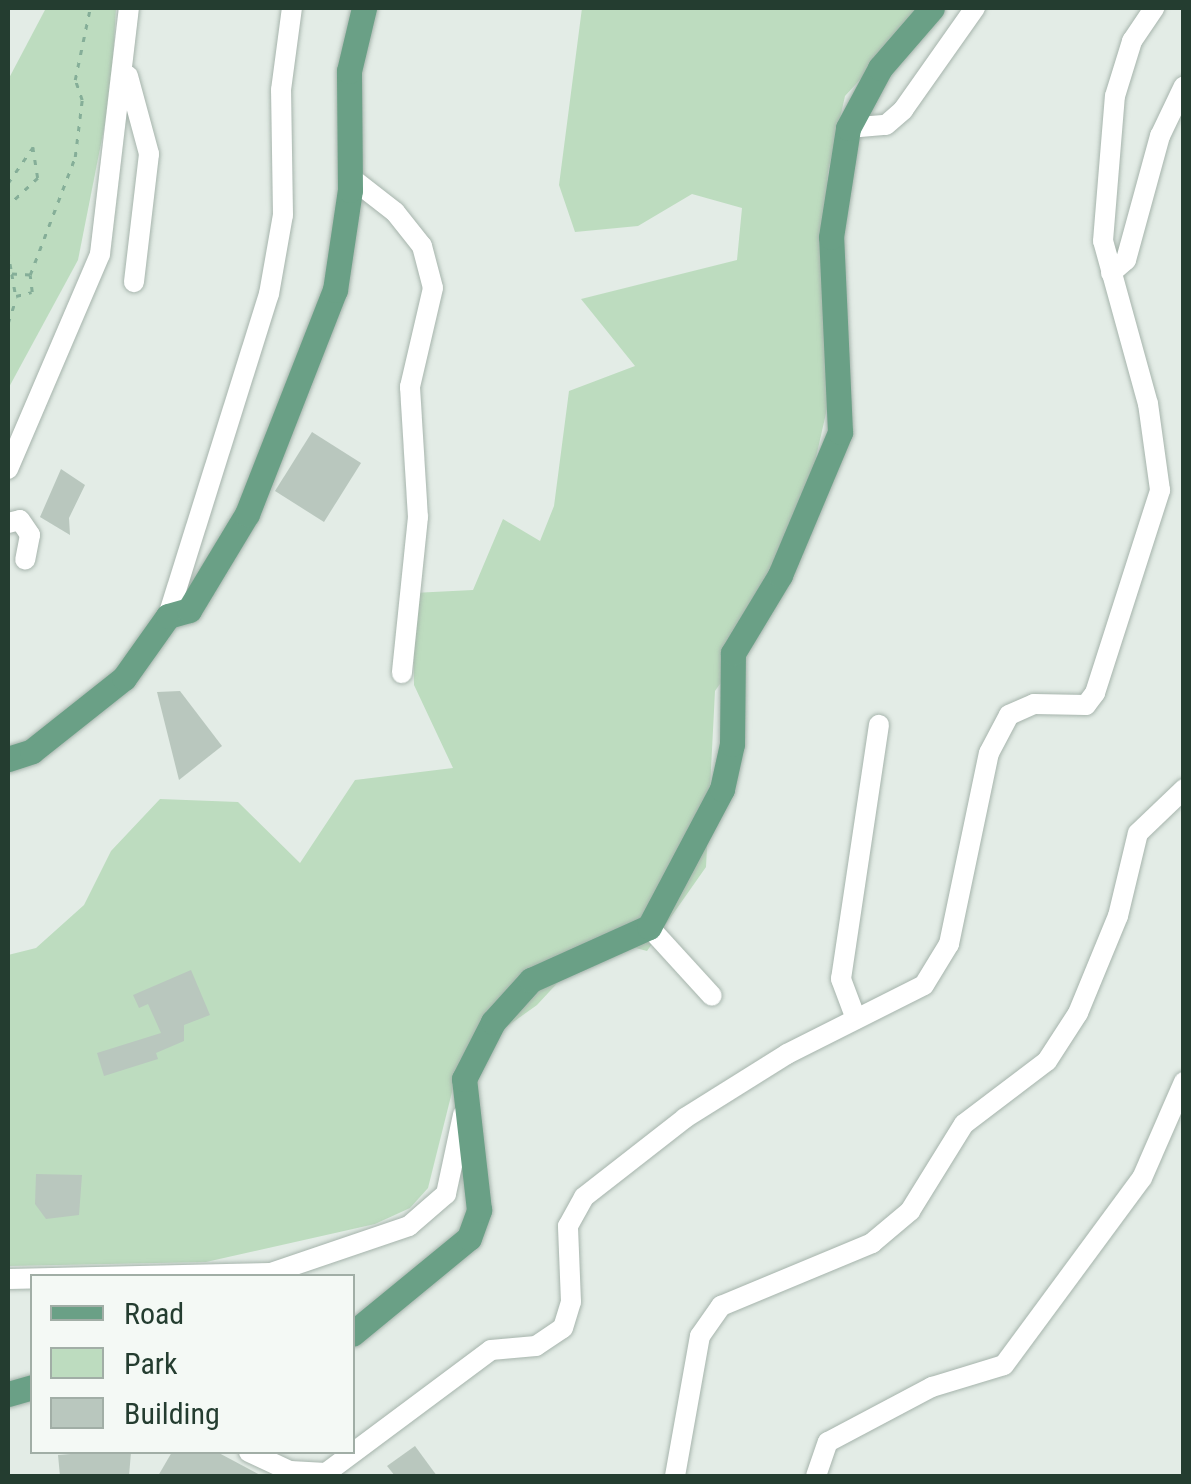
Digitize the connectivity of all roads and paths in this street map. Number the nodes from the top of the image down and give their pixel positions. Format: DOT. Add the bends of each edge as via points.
graph roads {
  1 [pos="90,8"];
  2 [pos="129,8"];
  3 [pos="292,8"];
  4 [pos="364,8"];
  5 [pos="932,8"];
  6 [pos="975,8"];
  7 [pos="1154,8"];
  8 [pos="125,64"];
  9 [pos="1184,86"];
  10 [pos="848,128"];
  11 [pos="350,177"];
  12 [pos="8,184"];
  13 [pos="8,206"];
  14 [pos="8,251"];
  15 [pos="1111,273"];
  16 [pos="12,274"];
  17 [pos="30,275"];
  18 [pos="134,282"];
  19 [pos="16,296"];
  20 [pos="8,323"];
  21 [pos="8,469"];
  22 [pos="8,523"];
  23 [pos="25,560"];
  24 [pos="168,616"];
  25 [pos="402,673"];
  26 [pos="878,725"];
  27 [pos="8,758"];
  28 [pos="1184,789"];
  29 [pos="649,928"];
  30 [pos="712,996"];
  31 [pos="856,1019"];
  32 [pos="1184,1082"];
  33 [pos="464,1114"];
  34 [pos="227,1274"];
  35 [pos="355,1332"];
  36 [pos="355,1451"];
  37 [pos="253,1454"];
  38 [pos="351,1454"];
  39 [pos="675,1476"];
  40 [pos="816,1476"];
  1 -- 17 [label="path" via="75,80 82,100 75,157"];
  2 -- 8 [label="street"];
  3 -- 24 [label="street" via="281,90 283,216 269,294"];
  4 -- 11 [label="main road" via="349,70"];
  5 -- 10 [label="main road" via="880,68"];
  6 -- 10 [label="street" via="902,110 886,125"];
  7 -- 15 [label="street" via="1132,42 1114,96 1104,241"];
  8 -- 18 [label="street" via="150,154"];
  8 -- 21 [label="street" via="100,254"];
  9 -- 15 [label="street" via="1160,136 1126,260"];
  10 -- 29 [label="main road" via="832,237 840,432 780,575 733,652 732,744 722,789"];
  11 -- 24 [label="main road" via="336,290 280,442 189,610"];
  11 -- 25 [label="street" via="395,212 422,246 432,288 410,387 418,518"];
  12 -- 13 [label="path" via="33,146 38,178"];
  14 -- 16 [label="path"];
  15 -- 31 [label="street" via="1148,404 1160,490 1104,676 1086,705 1034,704 1009,716 989,753 948,944 924,985"];
  16 -- 17 [label="path"];
  16 -- 19 [label="path"];
  17 -- 19 [label="path" via="32,292"];
  19 -- 20 [label="path"];
  22 -- 23 [label="street" via="20,520 30,535"];
  24 -- 27 [label="main road" via="124,678 32,751"];
  26 -- 31 [label="street" via="841,979"];
  28 -- 39 [label="street" via="1138,833 1118,916 1078,1013 1047,1061 964,1124 910,1211 872,1243 721,1306 700,1336"];
  29 -- 30 [label="street"];
  29 -- 33 [label="main road" via="532,980 493,1022 464,1080"];
  31 -- 36 [label="street" via="685,1118 584,1197 568,1226 571,1302 563,1328 536,1346 491,1350"];
  32 -- 40 [label="street" via="1142,1178 1004,1365 932,1387 828,1442"];
  33 -- 34 [label="street" via="446,1194 408,1226 271,1273"];
  33 -- 35 [label="main road" via="479,1210 469,1238"];
  37 -- 38 [label="street" via="290,1471 326,1473"];
}
